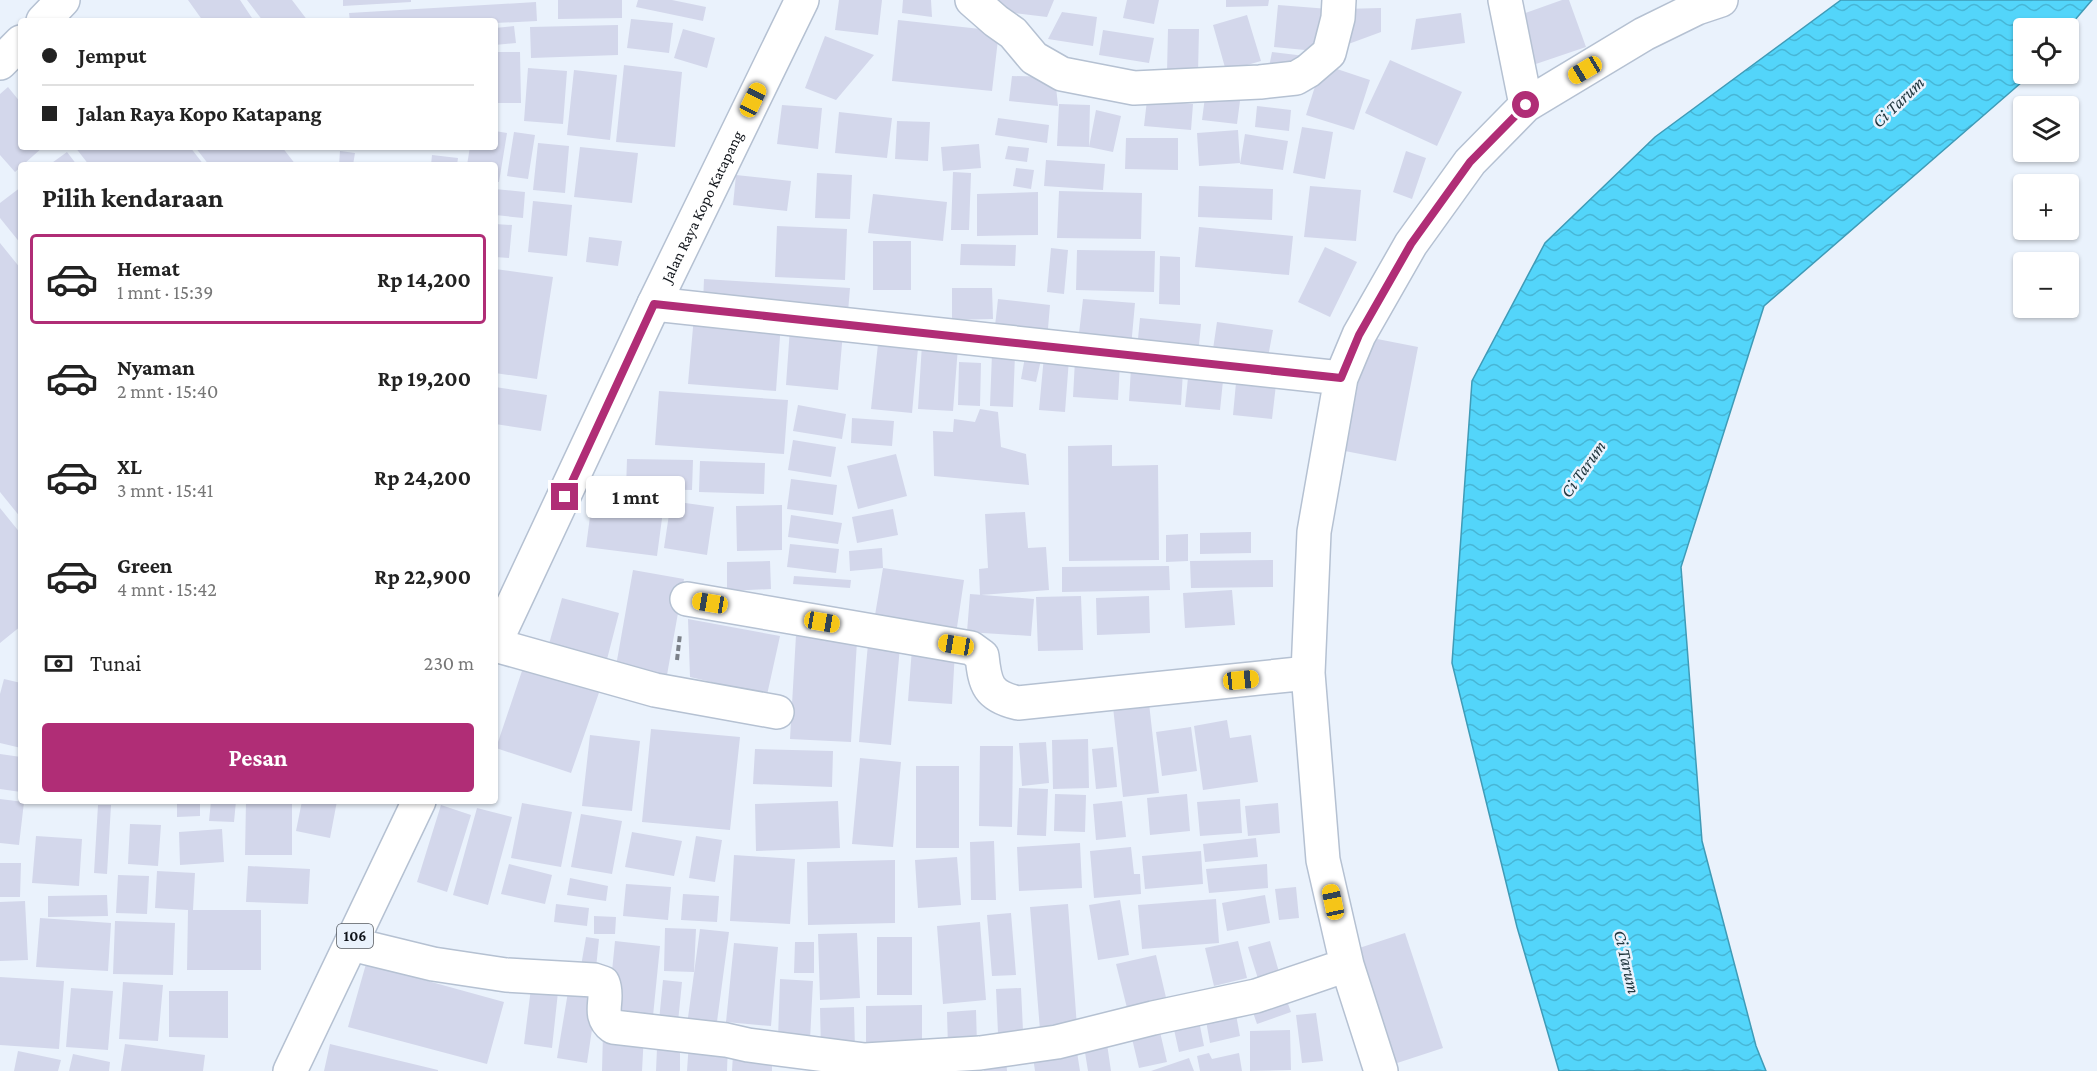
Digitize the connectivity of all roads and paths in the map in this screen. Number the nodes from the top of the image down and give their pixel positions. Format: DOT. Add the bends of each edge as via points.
graph roads {
  1 [pos="802,0"];
  2 [pos="972,0"];
  3 [pos="1339,0"];
  4 [pos="1505,0"];
  5 [pos="1721,0"];
  6 [pos="18,45"];
  7 [pos="0,63"];
  8 [pos="1526,105"];
  9 [pos="654,304"];
  10 [pos="1341,378"];
  11 [pos="687,599"];
  12 [pos="498,638"];
  13 [pos="498,645"];
  14 [pos="1308,673"];
  15 [pos="674,693"];
  16 [pos="777,712"];
  17 [pos="418,804"];
  18 [pos="351,945"];
  19 [pos="1347,965"];
  20 [pos="290,1071"];
  21 [pos="1381,1071"];
  1 -- 9 [label="street, Jalan Raya Kopo Katapang"];
  2 -- 3 [label="street" via="1013,33 1035,58 1062,74 1134,88 1296,78 1329,53"];
  4 -- 8 [label="street"];
  5 -- 8 [label="street" via="1644,34"];
  6 -- 7 [label="street"];
  8 -- 10 [label="street" via="1470,162 1411,244 1359,335"];
  9 -- 10 [label="street"];
  9 -- 12 [label="street, Jalan Raya Kopo Katapang"];
  10 -- 14 [label="street" via="1314,532"];
  11 -- 14 [label="street" via="971,648 982,656 989,688 1000,699 1018,703"];
  11 -- 15 [label="path"];
  13 -- 15 [label="street"];
  14 -- 19 [label="street" via="1323,860"];
  15 -- 16 [label="street"];
  17 -- 18 [label="street, 106"];
  18 -- 19 [label="street" via="433,964 506,975 594,980 603,983 607,992 603,1013 613,1028 865,1060 980,1053 1057,1042 1256,996"];
  18 -- 20 [label="street, 106"];
  19 -- 21 [label="street"];
}
